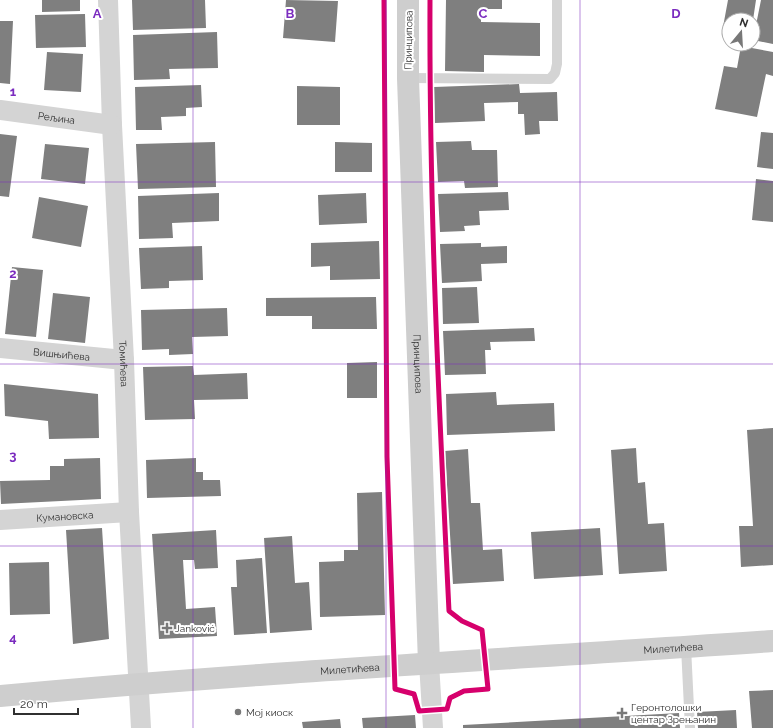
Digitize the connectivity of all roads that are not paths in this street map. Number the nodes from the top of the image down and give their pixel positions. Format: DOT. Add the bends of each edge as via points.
graph roads {
  1 [pos="108,0"];
  2 [pos="408,0"];
  3 [pos="557,0"];
  4 [pos="408,78"];
  5 [pos="0,110"];
  6 [pos="112,125"];
  7 [pos="0,348"];
  8 [pos="124,360"];
  9 [pos="129,512"];
  10 [pos="0,520"];
  11 [pos="773,641"];
  12 [pos="686,647"];
  13 [pos="429,663"];
  14 [pos="139,684"];
  15 [pos="0,696"];
  16 [pos="141,728"];
  17 [pos="433,728"];
  18 [pos="690,728"];
  1 -- 6 [label="street, Томићева"];
  2 -- 4 [label="main road, Принципова"];
  3 -- 4 [label="lane" via="556,64 555,73 550,79"];
  4 -- 13 [label="main road, Принципова"];
  5 -- 6 [label="street, Рељина"];
  6 -- 8 [label="street, Томићева"];
  7 -- 8 [label="street, Вишњићева"];
  8 -- 9 [label="street, Томићева"];
  9 -- 10 [label="street, Кумановска"];
  9 -- 14 [label="street, Томићева"];
  11 -- 12 [label="main road, Милетићева"];
  12 -- 13 [label="main road, Милетићева"];
  12 -- 18 [label="lane"];
  13 -- 14 [label="main road, Милетићева"];
  13 -- 17 [label="street, Принципова"];
  14 -- 15 [label="main road, Милетићева"];
  14 -- 16 [label="street, Томићева"];
}
